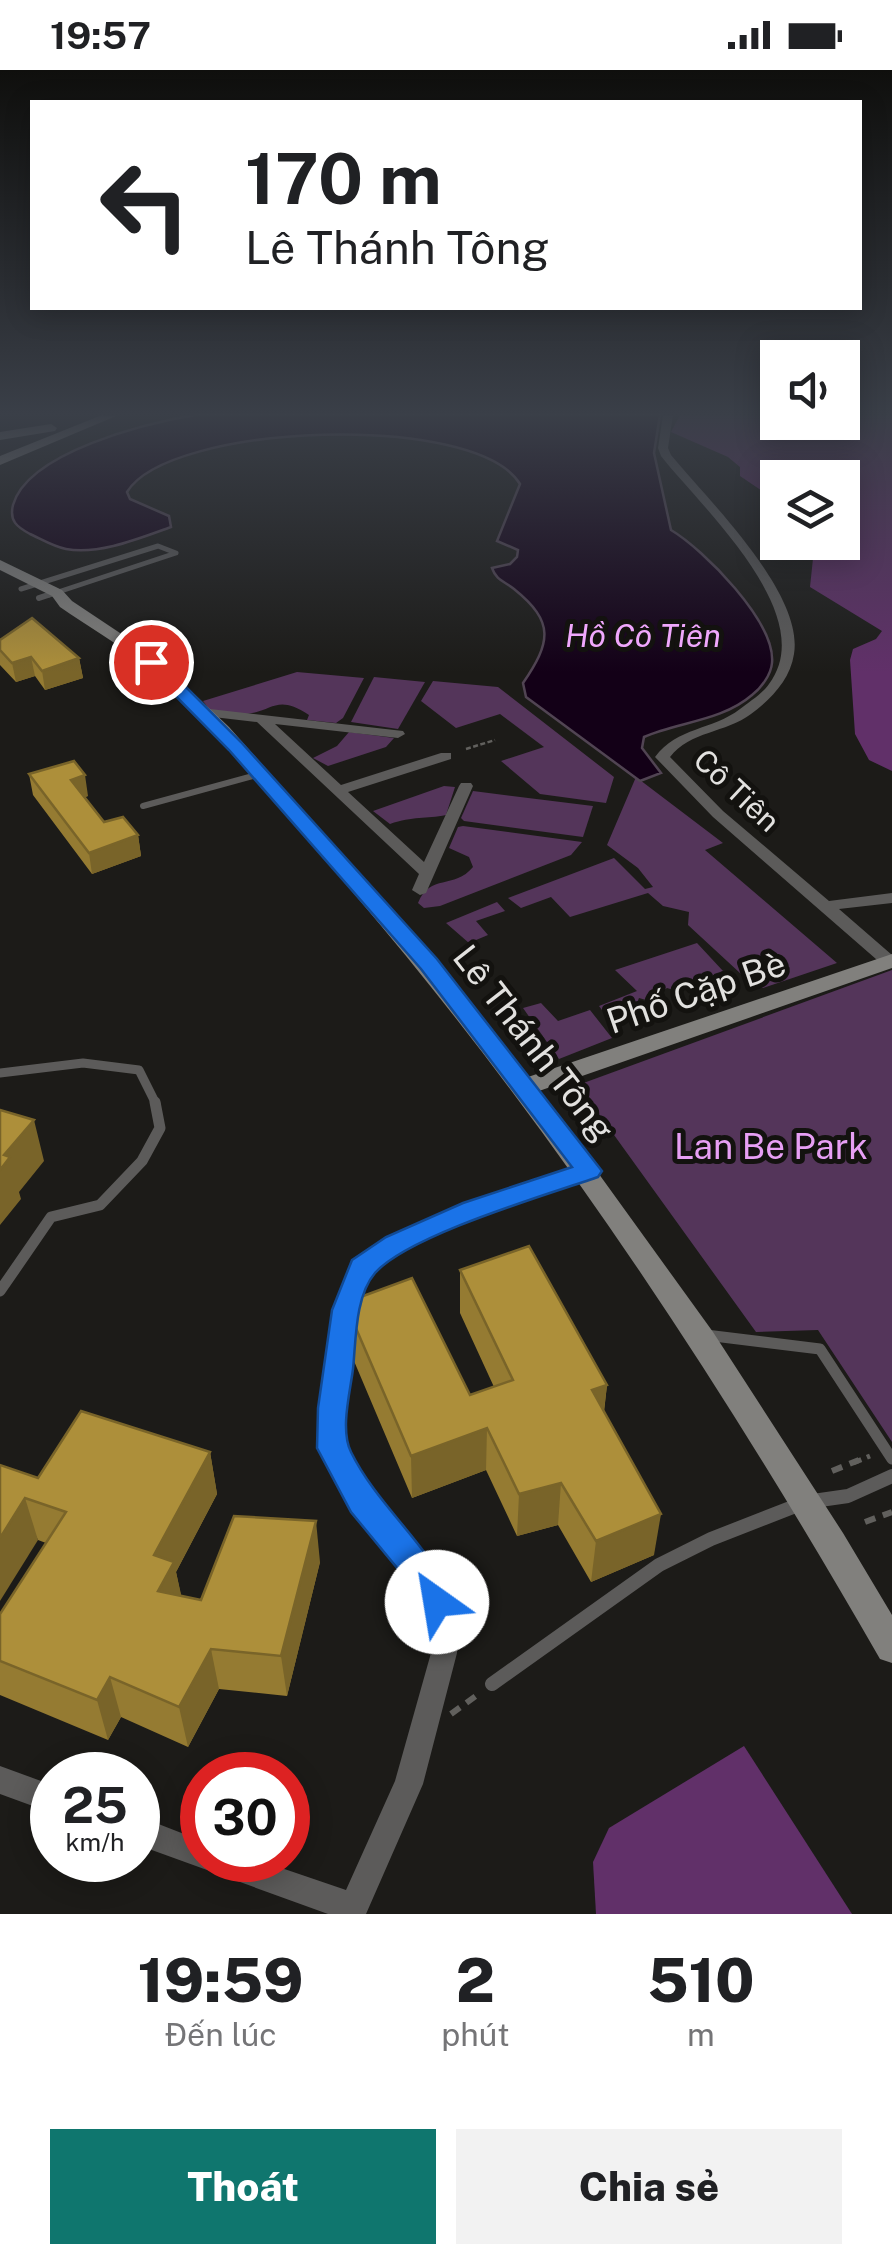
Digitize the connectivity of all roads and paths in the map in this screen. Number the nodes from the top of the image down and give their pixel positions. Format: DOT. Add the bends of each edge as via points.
graph roads {
  1 [pos="706,501"];
  2 [pos="0,564"];
  3 [pos="0,579"];
  4 [pos="38,591"];
  5 [pos="61,598"];
  6 [pos="200,712"];
  7 [pos="261,719"];
  8 [pos="398,734"];
  9 [pos="495,740"];
  10 [pos="456,752"];
  11 [pos="260,774"];
  12 [pos="466,786"];
  13 [pos="336,790"];
  14 [pos="143,806"];
  15 [pos="427,873"];
  16 [pos="420,890"];
  17 [pos="892,898"];
  18 [pos="826,906"];
  19 [pos="891,961"];
  20 [pos="0,1072"];
  21 [pos="522,1088"];
  22 [pos="589,1171"];
  23 [pos="0,1291"];
  24 [pos="697,1334"];
  25 [pos="889,1454"];
  26 [pos="832,1471"];
  27 [pos="892,1476"];
  28 [pos="805,1502"];
  29 [pos="892,1512"];
  30 [pos="865,1522"];
  31 [pos="892,1648"];
  32 [pos="492,1684"];
  33 [pos="0,1780"];
  34 [pos="30,1792"];
  35 [pos="273,1882"];
  36 [pos="351,1911"];
  1 -- 18 [label="street, Cô Tiên" via="769,580 788,647 781,678 764,698 662,757"];
  2 -- 4 [label="main road, Lê Thánh Tông"];
  3 -- 4 [label="main road, Lê Thánh Tông"];
  4 -- 5 [label="main road, Lê Thánh Tông"];
  4 -- 5 [label="lane" via="158,546 176,552"];
  5 -- 6 [label="main road, Lê Thánh Tông" via="151,662"];
  6 -- 7 [label="street"];
  6 -- 11 [label="main road, Lê Thánh Tông"];
  7 -- 8 [label="street"];
  7 -- 13 [label="street"];
  9 -- 10 [label="path"];
  10 -- 13 [label="street"];
  11 -- 14 [label="lane"];
  11 -- 21 [label="main road, Lê Thánh Tông" via="429,964"];
  12 -- 15 [label="street"];
  13 -- 15 [label="street"];
  15 -- 16 [label="street"];
  17 -- 18 [label="street"];
  18 -- 19 [label="street, Cô Tiên"];
  19 -- 21 [label="main road, Phố Cặp Bè"];
  20 -- 23 [label="lane" via="83,1063 140,1070 160,1128 142,1161 100,1205 51,1217"];
  21 -- 22 [label="main road, Lê Thánh Tông"];
  22 -- 24 [label="main road, Lê Thánh Tông"];
  22 -- 36 [label="street" via="472,1210 396,1245 362,1268 346,1310 332,1448 362,1502 428,1581 445,1622 444,1653 408,1784"];
  24 -- 25 [label="lane" via="820,1348"];
  24 -- 28 [label="main road, Lê Thánh Tông"];
  25 -- 26 [label="path"];
  27 -- 28 [label="lane" via="848,1496"];
  28 -- 31 [label="main road, Lê Thánh Tông"];
  28 -- 32 [label="lane" via="659,1565"];
  29 -- 30 [label="path"];
  33 -- 34 [label="street"];
  35 -- 36 [label="street"];
}
